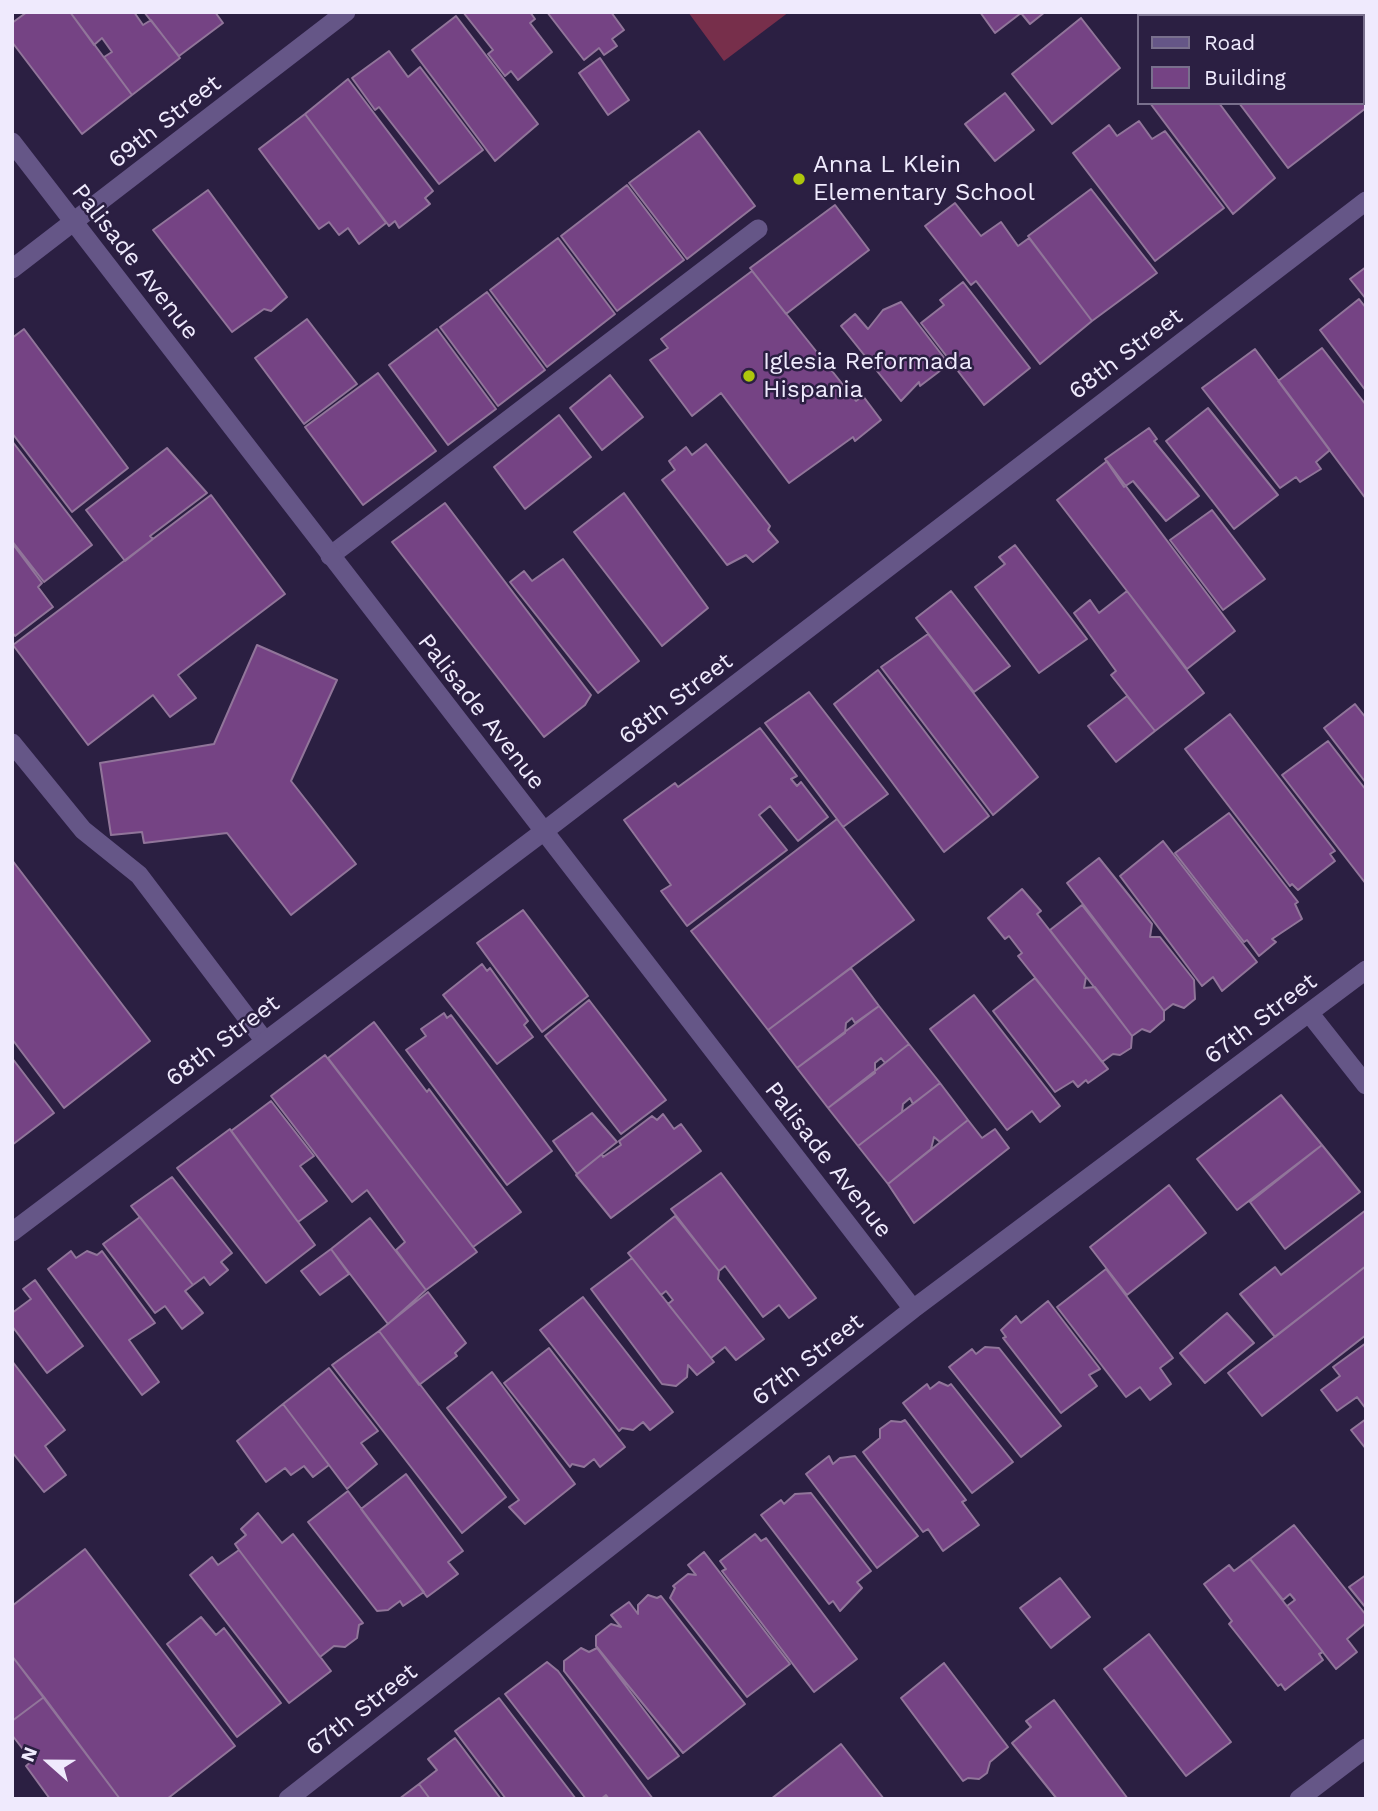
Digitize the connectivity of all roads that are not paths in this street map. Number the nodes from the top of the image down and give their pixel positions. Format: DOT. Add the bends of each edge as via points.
graph roads {
  1 [pos="346,12"];
  2 [pos="12,142"];
  3 [pos="1366,201"];
  4 [pos="73,223"];
  5 [pos="758,229"];
  6 [pos="12,269"];
  7 [pos="330,556"];
  8 [pos="12,743"];
  9 [pos="543,832"];
  10 [pos="1366,970"];
  11 [pos="1310,1014"];
  12 [pos="264,1040"];
  13 [pos="1366,1085"];
  14 [pos="12,1232"];
  15 [pos="913,1309"];
  16 [pos="1366,1748"];
  17 [pos="288,1799"];
  18 [pos="1299,1799"];
  1 -- 4 [label="street, 69th Street"];
  2 -- 4 [label="street, Palisade Avenue"];
  3 -- 9 [label="street, 68th Street"];
  4 -- 6 [label="street, 69th Street"];
  4 -- 7 [label="street, Palisade Avenue"];
  5 -- 7 [label="street"];
  7 -- 9 [label="street, Palisade Avenue"];
  8 -- 12 [label="street" via="83,830 139,875"];
  9 -- 12 [label="street, 68th Street"];
  9 -- 15 [label="street, Palisade Avenue"];
  10 -- 11 [label="street, 67th Street"];
  11 -- 13 [label="street"];
  11 -- 15 [label="street, 67th Street"];
  12 -- 14 [label="street, 68th Street"];
  15 -- 17 [label="street, 67th Street"];
  16 -- 18 [label="street"];
}
